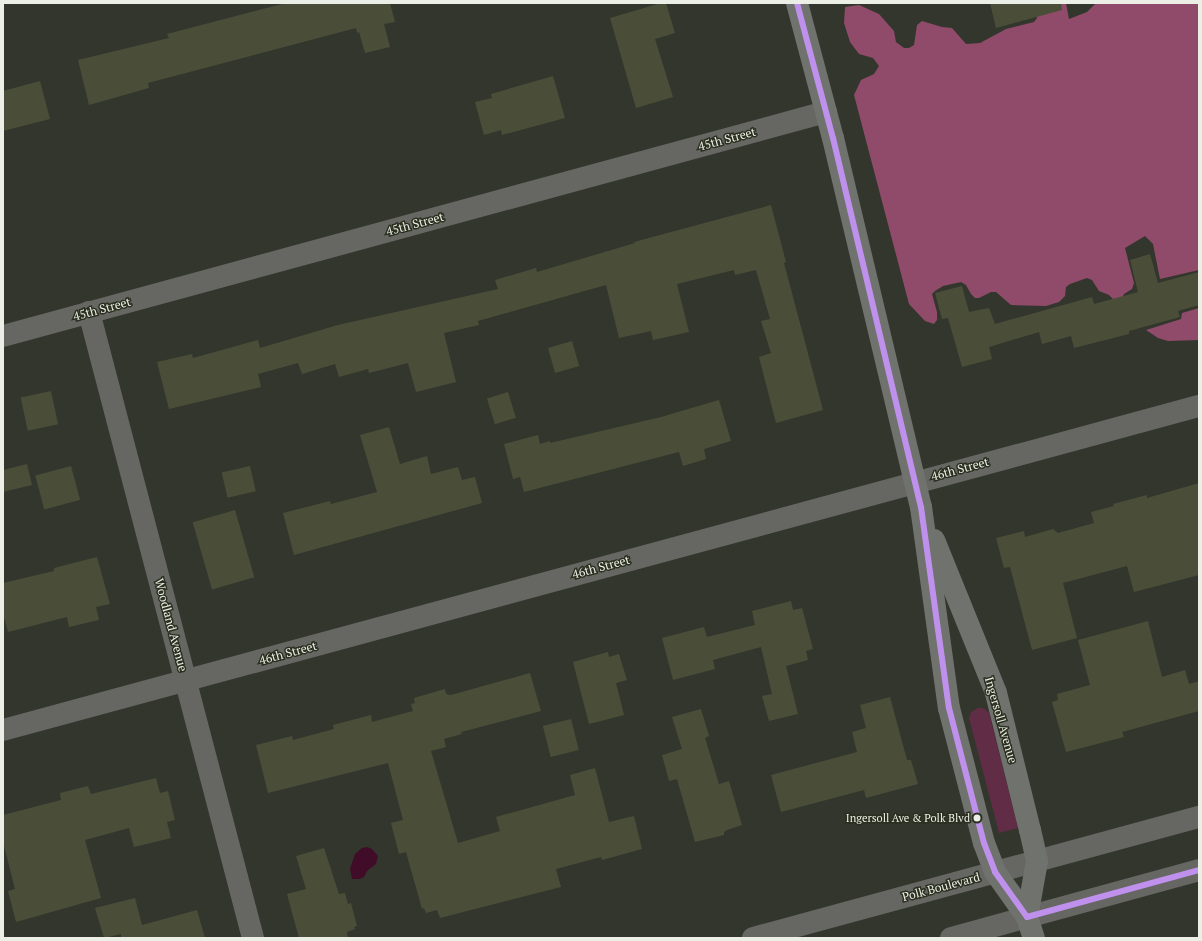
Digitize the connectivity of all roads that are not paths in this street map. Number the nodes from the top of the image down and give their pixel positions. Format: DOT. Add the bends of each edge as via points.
graph roads {
  1 [pos="797,3"];
  2 [pos="826,112"];
  3 [pos="89,312"];
  4 [pos="3,336"];
  5 [pos="1199,406"];
  6 [pos="915,481"];
  7 [pos="921,507"];
  8 [pos="186,681"];
  9 [pos="3,730"];
  10 [pos="1199,817"];
  11 [pos="1037,861"];
  12 [pos="1199,870"];
  13 [pos="995,872"];
  14 [pos="1027,917"];
  15 [pos="253,938"];
  16 [pos="753,938"];
  17 [pos="951,938"];
  18 [pos="1034,938"];
  1 -- 2 [label="main road, Ingersoll Avenue"];
  2 -- 3 [label="street, 45th Street"];
  2 -- 6 [label="main road, Ingersoll Avenue"];
  3 -- 4 [label="street, 45th Street"];
  3 -- 8 [label="street, Woodland Avenue"];
  5 -- 6 [label="street, 46th Street"];
  6 -- 7 [label="main road, Ingersoll Avenue"];
  6 -- 8 [label="street, 46th Street"];
  7 -- 11 [label="main road, Ingersoll Avenue" via="996,693"];
  7 -- 13 [label="main road, Ingersoll Avenue" via="949,708 984,842"];
  8 -- 9 [label="street, 46th Street"];
  8 -- 15 [label="street, Woodland Avenue"];
  10 -- 11 [label="street, Polk Boulevard"];
  11 -- 13 [label="street, Polk Boulevard"];
  11 -- 14 [label="main road, Ingersoll Avenue"];
  12 -- 14 [label="street"];
  13 -- 14 [label="main road, Ingersoll Avenue"];
  13 -- 16 [label="street, Polk Boulevard"];
  14 -- 17 [label="street"];
  14 -- 18 [label="main road, Ingersoll Avenue"];
}
